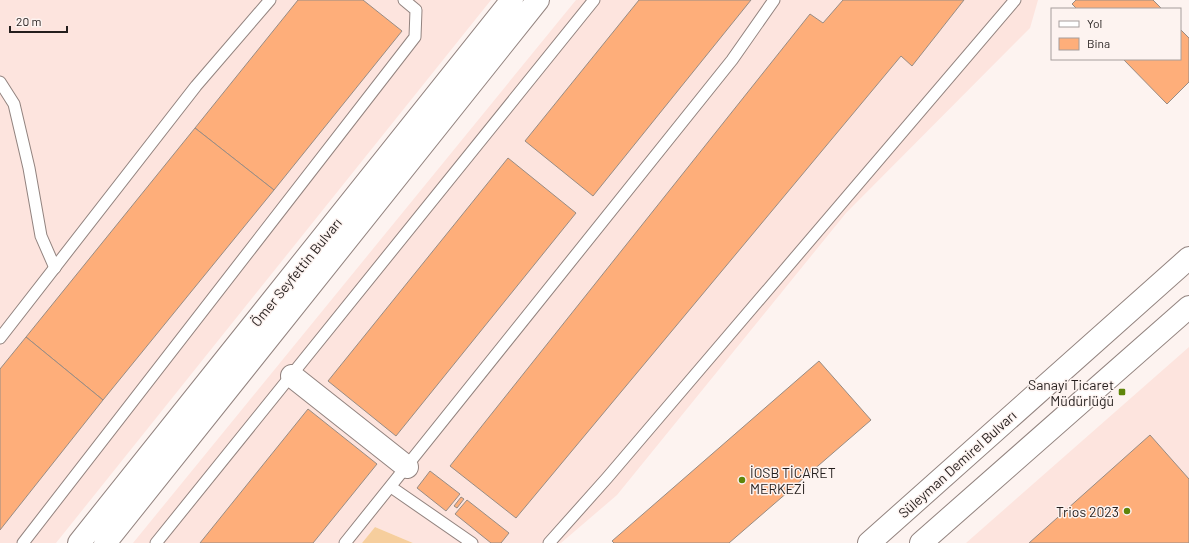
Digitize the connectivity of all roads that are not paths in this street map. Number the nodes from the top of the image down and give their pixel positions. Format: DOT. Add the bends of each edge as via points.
graph roads {
  1 [pos="270,0"];
  2 [pos="404,0"];
  3 [pos="512,0"];
  4 [pos="538,0"];
  5 [pos="594,0"];
  6 [pos="774,0"];
  7 [pos="1015,0"];
  8 [pos="0,82"];
  9 [pos="1189,258"];
  10 [pos="55,268"];
  11 [pos="1189,307"];
  12 [pos="0,338"];
  13 [pos="292,376"];
  14 [pos="407,467"];
  15 [pos="391,487"];
  16 [pos="23,543"];
  17 [pos="79,543"];
  18 [pos="105,543"];
  19 [pos="156,543"];
  20 [pos="345,543"];
  21 [pos="472,543"];
  22 [pos="549,543"];
  23 [pos="869,543"];
  24 [pos="921,543"];
  1 -- 10 [label="lane" via="196,86"];
  2 -- 16 [label="lane" via="416,10 415,37"];
  3 -- 17 [label="street, Ömer Seyfettin Bulvarı"];
  4 -- 18 [label="street, Ömer Seyfettin Bulvarı"];
  5 -- 13 [label="lane"];
  6 -- 14 [label="lane" via="732,60"];
  7 -- 22 [label="lane" via="618,466"];
  8 -- 10 [label="lane" via="14,104 41,236"];
  9 -- 23 [label="street, Süleyman Demirel Bulvarı"];
  10 -- 12 [label="lane"];
  11 -- 24 [label="street"];
  13 -- 14 [label="street"];
  13 -- 19 [label="lane"];
  14 -- 15 [label="lane"];
  15 -- 20 [label="lane"];
  15 -- 21 [label="lane"];
}
